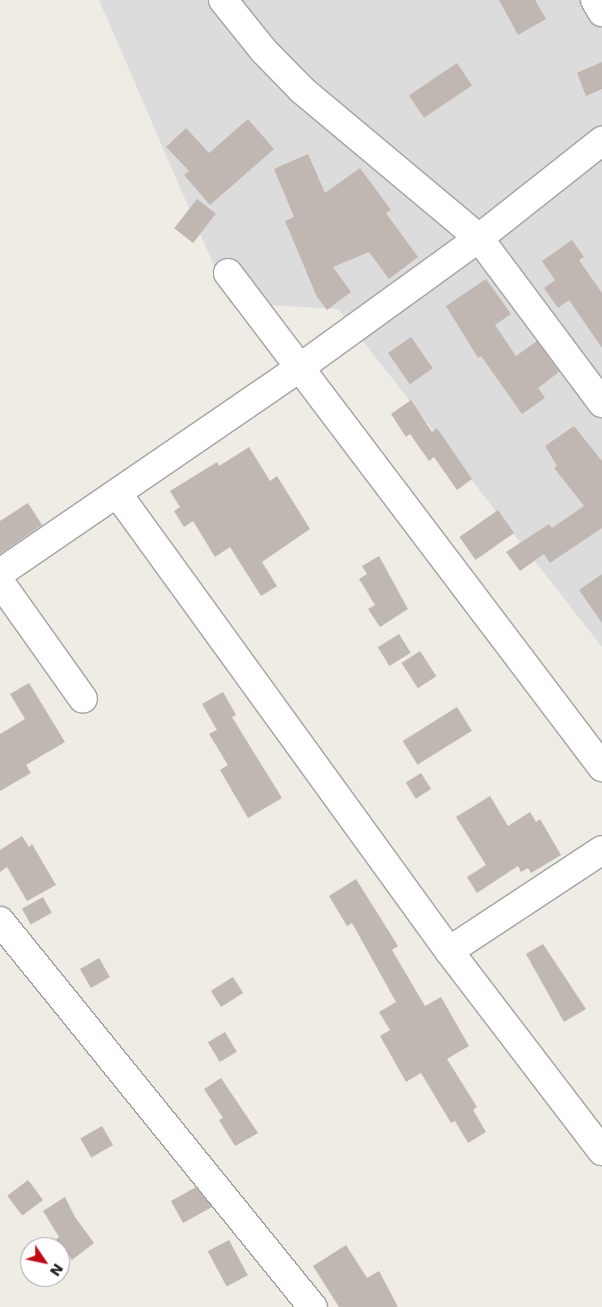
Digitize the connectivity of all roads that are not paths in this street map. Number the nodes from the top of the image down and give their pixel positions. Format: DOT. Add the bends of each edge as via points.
graph roads {
  1 [pos="223,0"];
  2 [pos="595,0"];
  3 [pos="602,12"];
  4 [pos="602,141"];
  5 [pos="479,238"];
  6 [pos="228,273"];
  7 [pos="298,369"];
  8 [pos="602,403"];
  9 [pos="117,493"];
  10 [pos="0,573"];
  11 [pos="0,582"];
  12 [pos="83,699"];
  13 [pos="602,767"];
  14 [pos="602,850"];
  15 [pos="0,921"];
  16 [pos="449,951"];
  17 [pos="602,1151"];
  18 [pos="314,1307"];
  1 -- 5 [label="street" via="264,51 302,90"];
  2 -- 3 [label="street"];
  4 -- 5 [label="street"];
  5 -- 7 [label="street"];
  5 -- 8 [label="street"];
  6 -- 7 [label="street"];
  7 -- 9 [label="street"];
  7 -- 13 [label="street"];
  9 -- 10 [label="street"];
  9 -- 16 [label="street"];
  11 -- 12 [label="street"];
  14 -- 16 [label="street"];
  15 -- 18 [label="street"];
  16 -- 17 [label="street"];
}
